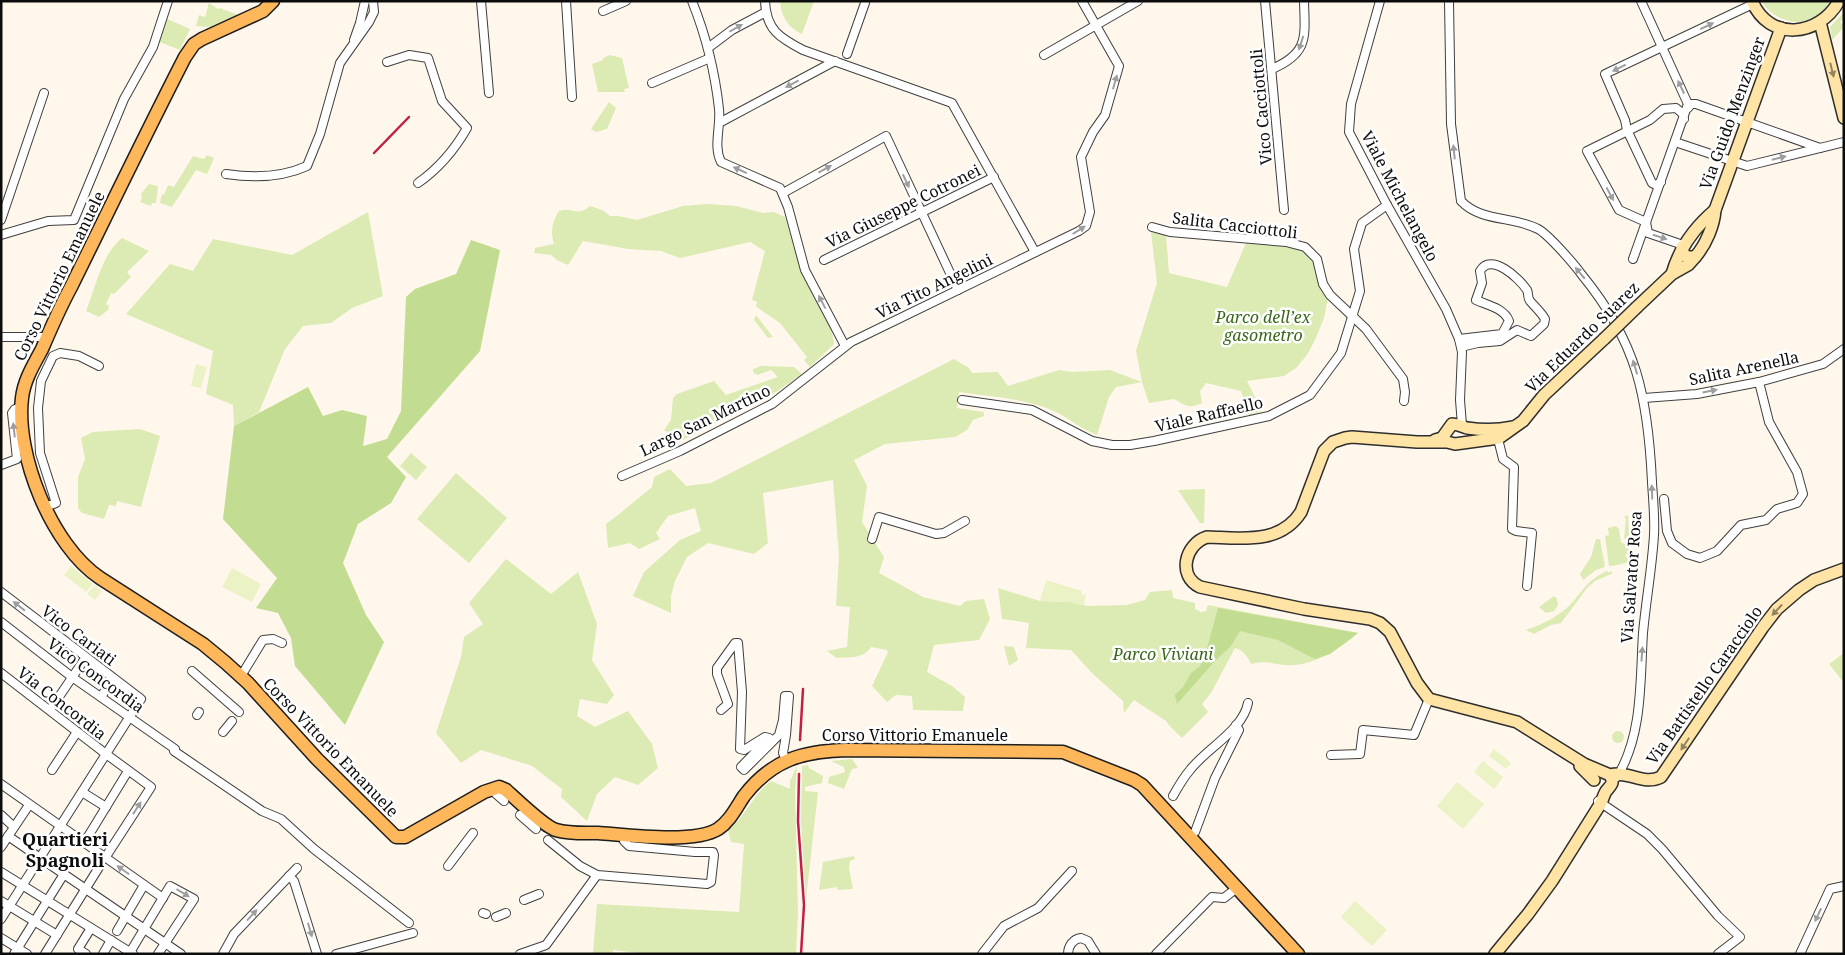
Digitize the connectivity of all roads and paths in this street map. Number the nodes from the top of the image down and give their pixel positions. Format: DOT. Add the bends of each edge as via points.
graph roads {
  1 [pos="168,1"];
  2 [pos="272,1"];
  3 [pos="365,1"];
  4 [pos="373,1"];
  5 [pos="481,1"];
  6 [pos="566,1"];
  7 [pos="626,1"];
  8 [pos="692,1"];
  9 [pos="766,1"];
  10 [pos="1082,1"];
  11 [pos="1138,1"];
  12 [pos="1265,1"];
  13 [pos="1304,1"];
  14 [pos="1380,1"];
  15 [pos="1449,1"];
  16 [pos="1641,1"];
  17 [pos="1839,1"];
  18 [pos="865,3"];
  19 [pos="1752,3"];
  20 [pos="603,11"];
  21 [pos="766,12"];
  22 [pos="1820,22"];
  23 [pos="1096,25"];
  24 [pos="1780,28"];
  25 [pos="352,44"];
  26 [pos="1663,47"];
  27 [pos="708,48"];
  28 [pos="847,54"];
  29 [pos="1044,55"];
  30 [pos="710,58"];
  31 [pos="835,61"];
  32 [pos="387,62"];
  33 [pos="1272,69"];
  34 [pos="652,83"];
  35 [pos="489,92"];
  36 [pos="44,94"];
  37 [pos="572,97"];
  38 [pos="1688,108"];
  39 [pos="1844,118"];
  40 [pos="1684,120"];
  41 [pos="1746,122"];
  42 [pos="718,123"];
  43 [pos="1627,130"];
  44 [pos="1675,142"];
  45 [pos="1844,142"];
  46 [pos="1820,148"];
  47 [pos="1732,162"];
  48 [pos="226,174"];
  49 [pos="994,177"];
  50 [pos="1661,182"];
  51 [pos="418,184"];
  52 [pos="782,193"];
  53 [pos="1387,205"];
  54 [pos="1284,210"];
  55 [pos="1715,210"];
  56 [pos="921,213"];
  57 [pos="1,220"];
  58 [pos="1646,222"];
  59 [pos="1152,227"];
  60 [pos="1,235"];
  61 [pos="1684,245"];
  62 [pos="1035,252"];
  63 [pos="1697,254"];
  64 [pos="1633,259"];
  65 [pos="824,260"];
  66 [pos="1672,274"];
  67 [pos="958,290"];
  68 [pos="1353,315"];
  69 [pos="1,337"];
  70 [pos="46,337"];
  71 [pos="1460,343"];
  72 [pos="845,346"];
  73 [pos="1844,349"];
  74 [pos="99,366"];
  75 [pos="1759,382"];
  76 [pos="1644,398"];
  77 [pos="962,400"];
  78 [pos="1404,401"];
  79 [pos="22,407"];
  80 [pos="1456,433"];
  81 [pos="1497,433"];
  82 [pos="1,465"];
  83 [pos="622,476"];
  84 [pos="1664,499"];
  85 [pos="45,507"];
  86 [pos="965,522"];
  87 [pos="872,539"];
  88 [pos="1844,569"];
  89 [pos="1527,586"];
  90 [pos="1,592"];
  91 [pos="1,622"];
  92 [pos="282,642"];
  93 [pos="86,657"];
  94 [pos="192,671"];
  95 [pos="1,673"];
  96 [pos="240,676"];
  97 [pos="72,677"];
  98 [pos="114,678"];
  99 [pos="101,697"];
  100 [pos="1429,698"];
  101 [pos="1248,704"];
  102 [pos="50,710"];
  103 [pos="721,710"];
  104 [pos="239,712"];
  105 [pos="129,718"];
  106 [pos="232,721"];
  107 [pos="1236,725"];
  108 [pos="77,732"];
  109 [pos="222,732"];
  110 [pos="106,754"];
  111 [pos="1331,755"];
  112 [pos="786,760"];
  113 [pos="52,770"];
  114 [pos="128,771"];
  115 [pos="1606,780"];
  116 [pos="1,784"];
  117 [pos="82,792"];
  118 [pos="496,794"];
  119 [pos="1173,796"];
  120 [pos="504,801"];
  121 [pos="1599,801"];
  122 [pos="29,805"];
  123 [pos="106,807"];
  124 [pos="1,815"];
  125 [pos="520,815"];
  126 [pos="60,826"];
  127 [pos="14,827"];
  128 [pos="536,829"];
  129 [pos="473,833"];
  130 [pos="624,835"];
  131 [pos="1189,835"];
  132 [pos="8,836"];
  133 [pos="548,840"];
  134 [pos="84,842"];
  135 [pos="1,847"];
  136 [pos="40,858"];
  137 [pos="103,861"];
  138 [pos="448,866"];
  139 [pos="297,868"];
  140 [pos="1072,870"];
  141 [pos="1,872"];
  142 [pos="64,874"];
  143 [pos="598,875"];
  144 [pos="289,876"];
  145 [pos="22,885"];
  146 [pos="144,885"];
  147 [pos="1844,886"];
  148 [pos="1238,887"];
  149 [pos="85,889"];
  150 [pos="539,894"];
  151 [pos="111,895"];
  152 [pos="163,898"];
  153 [pos="524,900"];
  154 [pos="1,901"];
  155 [pos="45,904"];
  156 [pos="106,904"];
  157 [pos="9,906"];
  158 [pos="406,913"];
  159 [pos="70,914"];
  160 [pos="506,914"];
  161 [pos="125,917"];
  162 [pos="496,917"];
  163 [pos="1,919"];
  164 [pos="34,922"];
  165 [pos="91,928"];
  166 [pos="144,930"];
  167 [pos="117,931"];
  168 [pos="413,933"];
  169 [pos="57,935"];
  170 [pos="1,938"];
  171 [pos="111,940"];
  172 [pos="165,944"];
  173 [pos="16,951"];
  174 [pos="530,952"];
  175 [pos="131,953"];
  176 [pos="27,954"];
  177 [pos="45,954"];
  178 [pos="86,954"];
  179 [pos="103,954"];
  180 [pos="158,954"];
  181 [pos="181,954"];
  182 [pos="223,954"];
  183 [pos="317,954"];
  184 [pos="336,954"];
  185 [pos="520,954"];
  186 [pos="982,954"];
  187 [pos="1068,954"];
  188 [pos="1096,954"];
  189 [pos="1156,954"];
  190 [pos="1298,954"];
  191 [pos="1495,954"];
  192 [pos="1718,954"];
  193 [pos="1800,954"];
  1 -- 60 [label="street" via="74,220 48,221"];
  2 -- 70 [label="main road, Corso Vittorio Emanuele" via="263,11 209,35 189,49"];
  3 -- 25 [label="street"];
  4 -- 25 [label="street" via="374,12"];
  5 -- 35 [label="street"];
  6 -- 37 [label="street"];
  7 -- 20 [label="street"];
  8 -- 27 [label="street"];
  9 -- 21 [label="street"];
  10 -- 23 [label="street, Via Tito Angelini"];
  11 -- 23 [label="street"];
  12 -- 33 [label="street, Vico Cacciottoli"];
  13 -- 33 [label="street, one-way" via="1303,41 1297,54"];
  14 -- 53 [label="street, Viale Michelangelo" via="1351,104 1349,132"];
  76 -- 15 [label="street, Via Salvator Rosa, one-way" via="1626,340 1610,312 1563,253 1538,229 1473,211 1461,201 1451,124"];
  16 -- 26 [label="street"];
  17 -- 22 [label="street"];
  18 -- 28 [label="street"];
  19 -- 24 [label="street" via="1759,14"];
  26 -- 19 [label="street, one-way"];
  27 -- 21 [label="street, one-way" via="732,30"];
  21 -- 31 [label="street" via="769,24 782,39"];
  22 -- 24 [label="street" via="1803,29"];
  22 -- 39 [label="street, one-way"];
  23 -- 29 [label="street"];
  62 -- 23 [label="street, Via Tito Angelini, one-way" via="1079,232 1089,220 1081,157 1105,115 1120,66"];
  24 -- 41 [label="street, Via Guido Menzinger"];
  25 -- 48 [label="street" via="340,63 321,130 306,166 295,172 254,178"];
  38 -- 26 [label="street, one-way" via="1688,100"];
  26 -- 43 [label="street, one-way" via="1605,74"];
  27 -- 30 [label="street"];
  30 -- 34 [label="street"];
  30 -- 42 [label="street"];
  31 -- 42 [label="street, one-way"];
  31 -- 49 [label="street" via="952,103"];
  32 -- 51 [label="street" via="409,55 428,58 442,101 467,128 457,145"];
  33 -- 54 [label="street, Vico Cacciottoli"];
  36 -- 57 [label="street"];
  38 -- 40 [label="street"];
  38 -- 41 [label="street" via="1696,104"];
  40 -- 43 [label="street" via="1681,111 1666,108 1650,120"];
  40 -- 44 [label="street"];
  41 -- 46 [label="street"];
  41 -- 47 [label="street, Via Guido Menzinger"];
  52 -- 42 [label="street, one-way" via="780,188 721,162 717,153"];
  43 -- 50 [label="street" via="1652,183"];
  43 -- 58 [label="street, one-way" via="1587,150 1619,210"];
  44 -- 47 [label="street"];
  44 -- 50 [label="street"];
  45 -- 46 [label="street"];
  47 -- 46 [label="street, one-way" via="1747,166"];
  47 -- 55 [label="street, Via Guido Menzinger"];
  49 -- 56 [label="street, Via Giuseppe Cotronei"];
  49 -- 62 [label="street"];
  50 -- 58 [label="street"];
  52 -- 56 [label="street, one-way" via="886,136"];
  72 -- 52 [label="street, one-way" via="805,270"];
  53 -- 68 [label="street, Viale Raffaello" via="1362,224 1354,249 1360,291"];
  53 -- 71 [label="street, Viale Michelangelo" via="1446,309"];
  55 -- 61 [label="street"];
  55 -- 63 [label="street, Via Guido Menzinger" via="1709,233"];
  56 -- 65 [label="street, Via Giuseppe Cotronei"];
  56 -- 67 [label="street"];
  58 -- 61 [label="street, one-way" via="1648,233"];
  58 -- 64 [label="street"];
  59 -- 68 [label="street, Salita Cacciottoli" via="1170,232 1286,242 1305,247 1317,259 1323,284 1330,295"];
  61 -- 63 [label="street" via="1695,242 1699,246"];
  61 -- 66 [label="street"];
  62 -- 67 [label="street, Via Tito Angelini"];
  63 -- 66 [label="street, Via Eduardo Suarez" via="1688,265"];
  66 -- 81 [label="street, Via Eduardo Suarez, bridge" via="1544,395 1526,417 1516,426"];
  67 -- 72 [label="street, Via Tito Angelini"];
  68 -- 77 [label="street, Viale Raffaello" via="1341,353 1310,395 1269,416 1154,441 1112,445 1092,441 1032,410"];
  68 -- 78 [label="street, Salita Cacciottoli" via="1403,379"];
  69 -- 70 [label="street"];
  70 -- 79 [label="main road, Corso Vittorio Emanuele" via="25,386"];
  71 -- 71 [label="street" via="1502,334 1509,321 1500,310 1476,300 1482,283 1480,271 1484,265 1495,264 1510,272 1527,290 1528,298 1545,319 1531,336 1517,330 1500,341"];
  71 -- 80 [label="street, Viale Michelangelo" via="1460,400"];
  72 -- 83 [label="street, Largo San Martino" via="772,404 680,451"];
  73 -- 75 [label="street, Salita Arenella" via="1823,364"];
  74 -- 85 [label="street" via="79,356 60,353 53,356 41,381 38,408 40,453 56,504"];
  76 -- 75 [label="street, Salita Arenella, one-way" via="1697,394"];
  75 -- 84 [label="street" via="1769,422 1797,472 1803,494 1799,501 1777,509 1766,520 1742,525 1718,551 1700,558 1686,554 1672,543 1667,531"];
  115 -- 76 [label="street, Via Salvator Rosa, one-way" via="1636,724 1654,533 1651,449"];
  82 -- 79 [label="street, one-way" via="17,459 12,413 15,408"];
  79 -- 85 [label="main road, Corso Vittorio Emanuele" via="24,439 31,470"];
  80 -- 81 [label="street"];
  80 -- 100 [label="street" via="1420,442 1340,439 1324,451 1301,512 1285,530 1261,538 1207,537 1192,546 1187,555 1188,575 1200,587 1370,619 1380,624 1390,632 1417,683"];
  81 -- 89 [label="street" via="1503,459 1514,467 1512,529 1532,533"];
  85 -- 96 [label="main road, Corso Vittorio Emanuele" via="68,546 92,573 203,644"];
  86 -- 87 [label="street" via="944,534 936,534 879,517"];
  88 -- 115 [label="street, Via Battistello Caracciolo, one-way" via="1808,583 1770,617 1661,777 1650,781"];
  93 -- 90 [label="street, Vico Cariati, one-way"];
  91 -- 97 [label="street, Vico Concordia"];
  92 -- 96 [label="street" via="263,640"];
  93 -- 97 [label="street"];
  93 -- 98 [label="street, Vico Cariati"];
  94 -- 104 [label="street"];
  95 -- 102 [label="street, Via Concordia"];
  96 -- 130 [label="main road, Corso Vittorio Emanuele" via="396,837 405,837 484,792 499,788 506,790 556,830"];
  97 -- 99 [label="street, Vico Concordia"];
  97 -- 102 [label="street"];
  98 -- 99 [label="street"];
  98 -- 105 [label="street, Vico Cariati" via="141,699"];
  99 -- 105 [label="street, Vico Concordia"];
  100 -- 111 [label="street" via="1414,735 1363,730 1360,754"];
  100 -- 115 [label="street, Via Battistello Caracciolo" via="1521,724"];
  101 -- 107 [label="street"];
  102 -- 108 [label="street, Via Concordia"];
  103 -- 112 [label="street" via="728,704 717,668 735,643 738,644 742,692 740,749 769,738 741,767 744,770 779,735 785,696 789,696 783,753"];
  105 -- 110 [label="street"];
  105 -- 158 [label="street, Vico Concordia" via="262,811 281,819 409,923"];
  106 -- 109 [label="street"];
  107 -- 119 [label="street" via="1190,769"];
  107 -- 131 [label="street" via="1238,730 1215,778 1195,832"];
  108 -- 110 [label="street, Via Concordia"];
  108 -- 113 [label="street"];
  110 -- 114 [label="street"];
  110 -- 117 [label="street"];
  112 -- 130 [label="main road, Corso Vittorio Emanuele" via="762,776 726,822 714,831 693,836"];
  112 -- 131 [label="main road, Corso Vittorio Emanuele" via="814,752 847,750 1062,752 1134,780 1151,793"];
  114 -- 123 [label="street"];
  137 -- 114 [label="street, one-way" via="151,787"];
  115 -- 121 [label="street, Via Salvator Rosa"];
  116 -- 122 [label="street"];
  117 -- 123 [label="street"];
  117 -- 126 [label="street"];
  118 -- 120 [label="street"];
  121 -- 191 [label="street, Via Salvator Rosa" via="1594,815 1528,914"];
  121 -- 192 [label="street" via="1647,834 1740,937"];
  122 -- 126 [label="street"];
  122 -- 127 [label="street"];
  123 -- 134 [label="street"];
  124 -- 127 [label="street"];
  125 -- 128 [label="street"];
  126 -- 134 [label="street"];
  126 -- 136 [label="street"];
  127 -- 132 [label="street"];
  129 -- 138 [label="street"];
  130 -- 143 [label="street" via="629,846 712,852 711,882"];
  131 -- 148 [label="main road, Corso Vittorio Emanuele"];
  132 -- 135 [label="street"];
  132 -- 136 [label="street"];
  133 -- 143 [label="street" via="580,866"];
  134 -- 137 [label="street"];
  136 -- 142 [label="street"];
  136 -- 145 [label="street"];
  146 -- 137 [label="street, one-way"];
  137 -- 149 [label="street"];
  139 -- 144 [label="street"];
  140 -- 186 [label="street" via="1038,908 1004,926"];
  141 -- 145 [label="street"];
  142 -- 149 [label="street"];
  142 -- 155 [label="street"];
  143 -- 174 [label="street" via="546,945"];
  182 -- 144 [label="street, one-way" via="234,934"];
  144 -- 183 [label="street, one-way" via="294,881"];
  145 -- 155 [label="street"];
  145 -- 157 [label="street"];
  146 -- 152 [label="street"];
  146 -- 161 [label="street"];
  147 -- 193 [label="street, one-way" via="1830,889"];
  148 -- 189 [label="street" via="1224,898 1212,898"];
  148 -- 190 [label="main road, Corso Vittorio Emanuele"];
  149 -- 156 [label="street"];
  149 -- 159 [label="street"];
  150 -- 153 [label="street"];
  151 -- 156 [label="street"];
  152 -- 166 [label="street"];
  152 -- 172 [label="street, one-way" via="170,886 194,899"];
  154 -- 157 [label="street"];
  155 -- 159 [label="street"];
  155 -- 164 [label="street"];
  156 -- 161 [label="street"];
  157 -- 163 [label="street"];
  157 -- 164 [label="street"];
  159 -- 165 [label="street"];
  159 -- 169 [label="street"];
  160 -- 162 [label="street"];
  161 -- 166 [label="street"];
  161 -- 167 [label="street"];
  164 -- 169 [label="street"];
  164 -- 173 [label="street"];
  165 -- 171 [label="street"];
  165 -- 178 [label="street" via="78,949"];
  166 -- 172 [label="street"];
  166 -- 175 [label="street"];
  168 -- 184 [label="street"];
  169 -- 177 [label="street"];
  170 -- 173 [label="street"];
  171 -- 175 [label="street"];
  171 -- 179 [label="street"];
  172 -- 180 [label="street"];
  172 -- 181 [label="street"];
  173 -- 176 [label="street"];
  174 -- 185 [label="street"];
  187 -- 188 [label="street" via="1071,943 1081,938 1088,941"];
}
